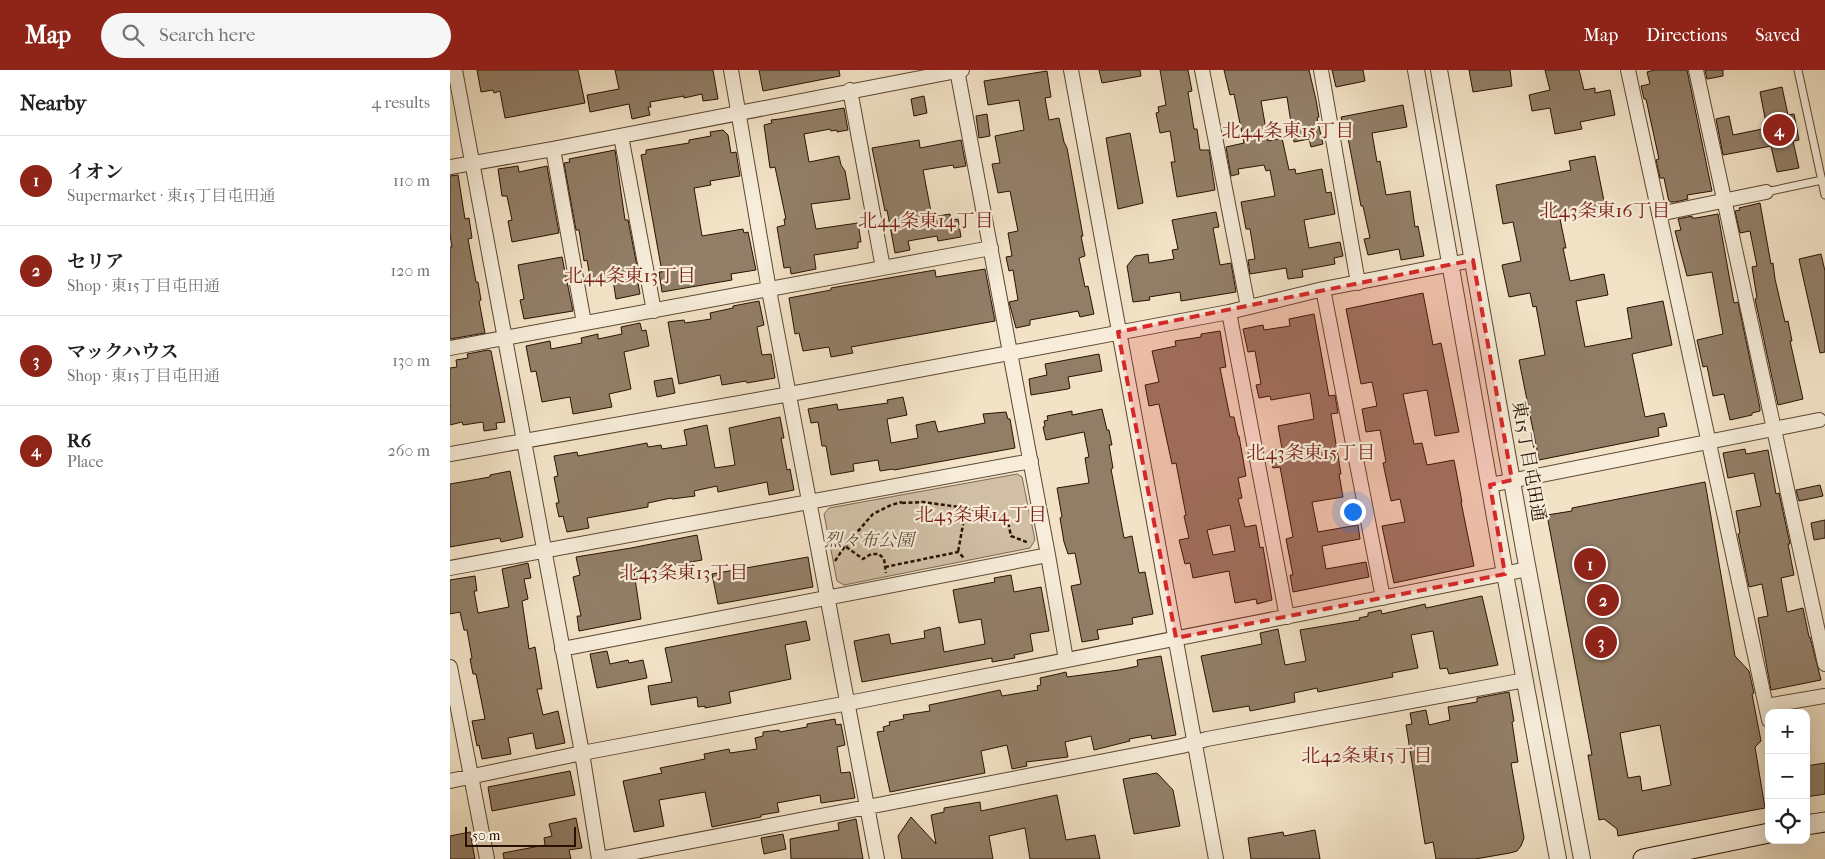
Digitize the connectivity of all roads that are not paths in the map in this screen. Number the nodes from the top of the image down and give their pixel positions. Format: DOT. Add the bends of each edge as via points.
graph roads {
  1 [pos="455,70"];
  2 [pos="731,70"];
  3 [pos="959,70"];
  4 [pos="1071,70"];
  5 [pos="1202,70"];
  6 [pos="1321,70"];
  7 [pos="1416,70"];
  8 [pos="1439,70"];
  9 [pos="1628,70"];
  10 [pos="1696,70"];
  11 [pos="1798,70"];
  12 [pos="850,90"];
  13 [pos="739,113"];
  14 [pos="621,136"];
  15 [pos="553,149"];
  16 [pos="473,163"];
  17 [pos="450,167"];
  18 [pos="1822,180"];
  19 [pos="1766,192"];
  20 [pos="1825,195"];
  21 [pos="1724,201"];
  22 [pos="1659,214"];
  23 [pos="991,248"];
  24 [pos="1473,260"];
  25 [pos="1451,263"];
  26 [pos="883,268"];
  27 [pos="1358,283"];
  28 [pos="1323,289"];
  29 [pos="769,290"];
  30 [pos="1248,307"];
  31 [pos="654,310"];
  32 [pos="1229,312"];
  33 [pos="584,323"];
  34 [pos="1118,332"];
  35 [pos="505,338"];
  36 [pos="450,348"];
  37 [pos="1010,352"];
  38 [pos="790,394"];
  39 [pos="1822,419"];
  40 [pos="1774,430"];
  41 [pos="523,440"];
  42 [pos="1708,441"];
  43 [pos="450,454"];
  44 [pos="1031,461"];
  45 [pos="1512,480"];
  46 [pos="1490,485"];
  47 [pos="809,501"];
  48 [pos="544,549"];
  49 [pos="1042,550"];
  50 [pos="450,568"];
  51 [pos="1528,569"];
  52 [pos="1505,574"];
  53 [pos="827,598"];
  54 [pos="1383,598"];
  55 [pos="1287,617"];
  56 [pos="1176,638"];
  57 [pos="562,649"];
  58 [pos="1066,660"];
  59 [pos="1825,664"];
  60 [pos="450,667"];
  61 [pos="1525,680"];
  62 [pos="1825,696"];
  63 [pos="847,703"];
  64 [pos="1766,709"];
  65 [pos="1781,709"];
  66 [pos="1195,742"];
  67 [pos="582,753"];
  68 [pos="471,777"];
  69 [pos="450,781"];
  70 [pos="867,808"];
  71 [pos="1825,822"];
  72 [pos="1810,824"];
  73 [pos="1765,834"];
  74 [pos="487,859"];
  75 [pos="599,859"];
  76 [pos="877,859"];
  77 [pos="1216,859"];
  78 [pos="1558,859"];
  79 [pos="1582,859"];
  80 [pos="1642,859"];
  1 -- 16 [label="street"];
  2 -- 13 [label="street"];
  3 -- 12 [label="street"];
  3 -- 23 [label="street"];
  4 -- 34 [label="street"];
  5 -- 30 [label="street"];
  6 -- 27 [label="street"];
  7 -- 25 [label="street"];
  8 -- 24 [label="street, 東15丁目屯田通"];
  9 -- 22 [label="street"];
  10 -- 21 [label="street"];
  11 -- 18 [label="lane"];
  12 -- 13 [label="street"];
  12 -- 26 [label="street"];
  13 -- 14 [label="street"];
  13 -- 29 [label="street"];
  14 -- 15 [label="street"];
  14 -- 31 [label="street"];
  15 -- 16 [label="street"];
  15 -- 33 [label="street"];
  16 -- 17 [label="street"];
  16 -- 35 [label="street"];
  18 -- 19 [label="lane"];
  18 -- 20 [label="lane"];
  19 -- 21 [label="street"];
  21 -- 22 [label="street"];
  21 -- 40 [label="street"];
  22 -- 42 [label="street"];
  23 -- 26 [label="street"];
  23 -- 37 [label="street"];
  24 -- 25 [label="street"];
  24 -- 45 [label="street, 東15丁目屯田通"];
  25 -- 27 [label="street"];
  25 -- 46 [label="street"];
  26 -- 29 [label="street"];
  27 -- 28 [label="street"];
  28 -- 30 [label="street"];
  28 -- 54 [label="street"];
  29 -- 31 [label="street"];
  29 -- 38 [label="street"];
  30 -- 32 [label="street"];
  31 -- 33 [label="street"];
  32 -- 34 [label="street"];
  32 -- 55 [label="street"];
  33 -- 35 [label="street"];
  34 -- 37 [label="street"];
  34 -- 56 [label="street"];
  35 -- 36 [label="street"];
  35 -- 41 [label="street"];
  37 -- 38 [label="street"];
  37 -- 44 [label="street"];
  38 -- 41 [label="street"];
  38 -- 47 [label="street"];
  39 -- 40 [label="street"];
  40 -- 42 [label="street"];
  40 -- 59 [label="street"];
  41 -- 43 [label="street"];
  41 -- 48 [label="street"];
  42 -- 45 [label="street"];
  42 -- 64 [label="street"];
  44 -- 47 [label="street"];
  44 -- 49 [label="street"];
  45 -- 46 [label="street"];
  45 -- 51 [label="street, 東15丁目屯田通"];
  46 -- 52 [label="street"];
  47 -- 48 [label="street"];
  47 -- 53 [label="street"];
  48 -- 50 [label="street"];
  48 -- 57 [label="street"];
  49 -- 53 [label="street"];
  49 -- 58 [label="street"];
  51 -- 52 [label="street"];
  51 -- 79 [label="street, 東15丁目屯田通"];
  52 -- 54 [label="street"];
  52 -- 61 [label="street"];
  53 -- 57 [label="street"];
  53 -- 63 [label="street"];
  54 -- 55 [label="street"];
  55 -- 56 [label="street"];
  56 -- 58 [label="street"];
  56 -- 66 [label="street"];
  57 -- 67 [label="street"];
  58 -- 63 [label="street"];
  60 -- 68 [label="street"];
  61 -- 66 [label="street"];
  61 -- 78 [label="street"];
  62 -- 65 [label="street"];
  63 -- 67 [label="street"];
  63 -- 70 [label="street"];
  66 -- 70 [label="street"];
  66 -- 77 [label="street"];
  67 -- 68 [label="street"];
  67 -- 75 [label="street"];
  68 -- 69 [label="street"];
  68 -- 74 [label="street"];
  70 -- 75 [label="street"];
  70 -- 76 [label="street"];
  71 -- 72 [label="main road"];
  73 -- 80 [label="main road"];
}
